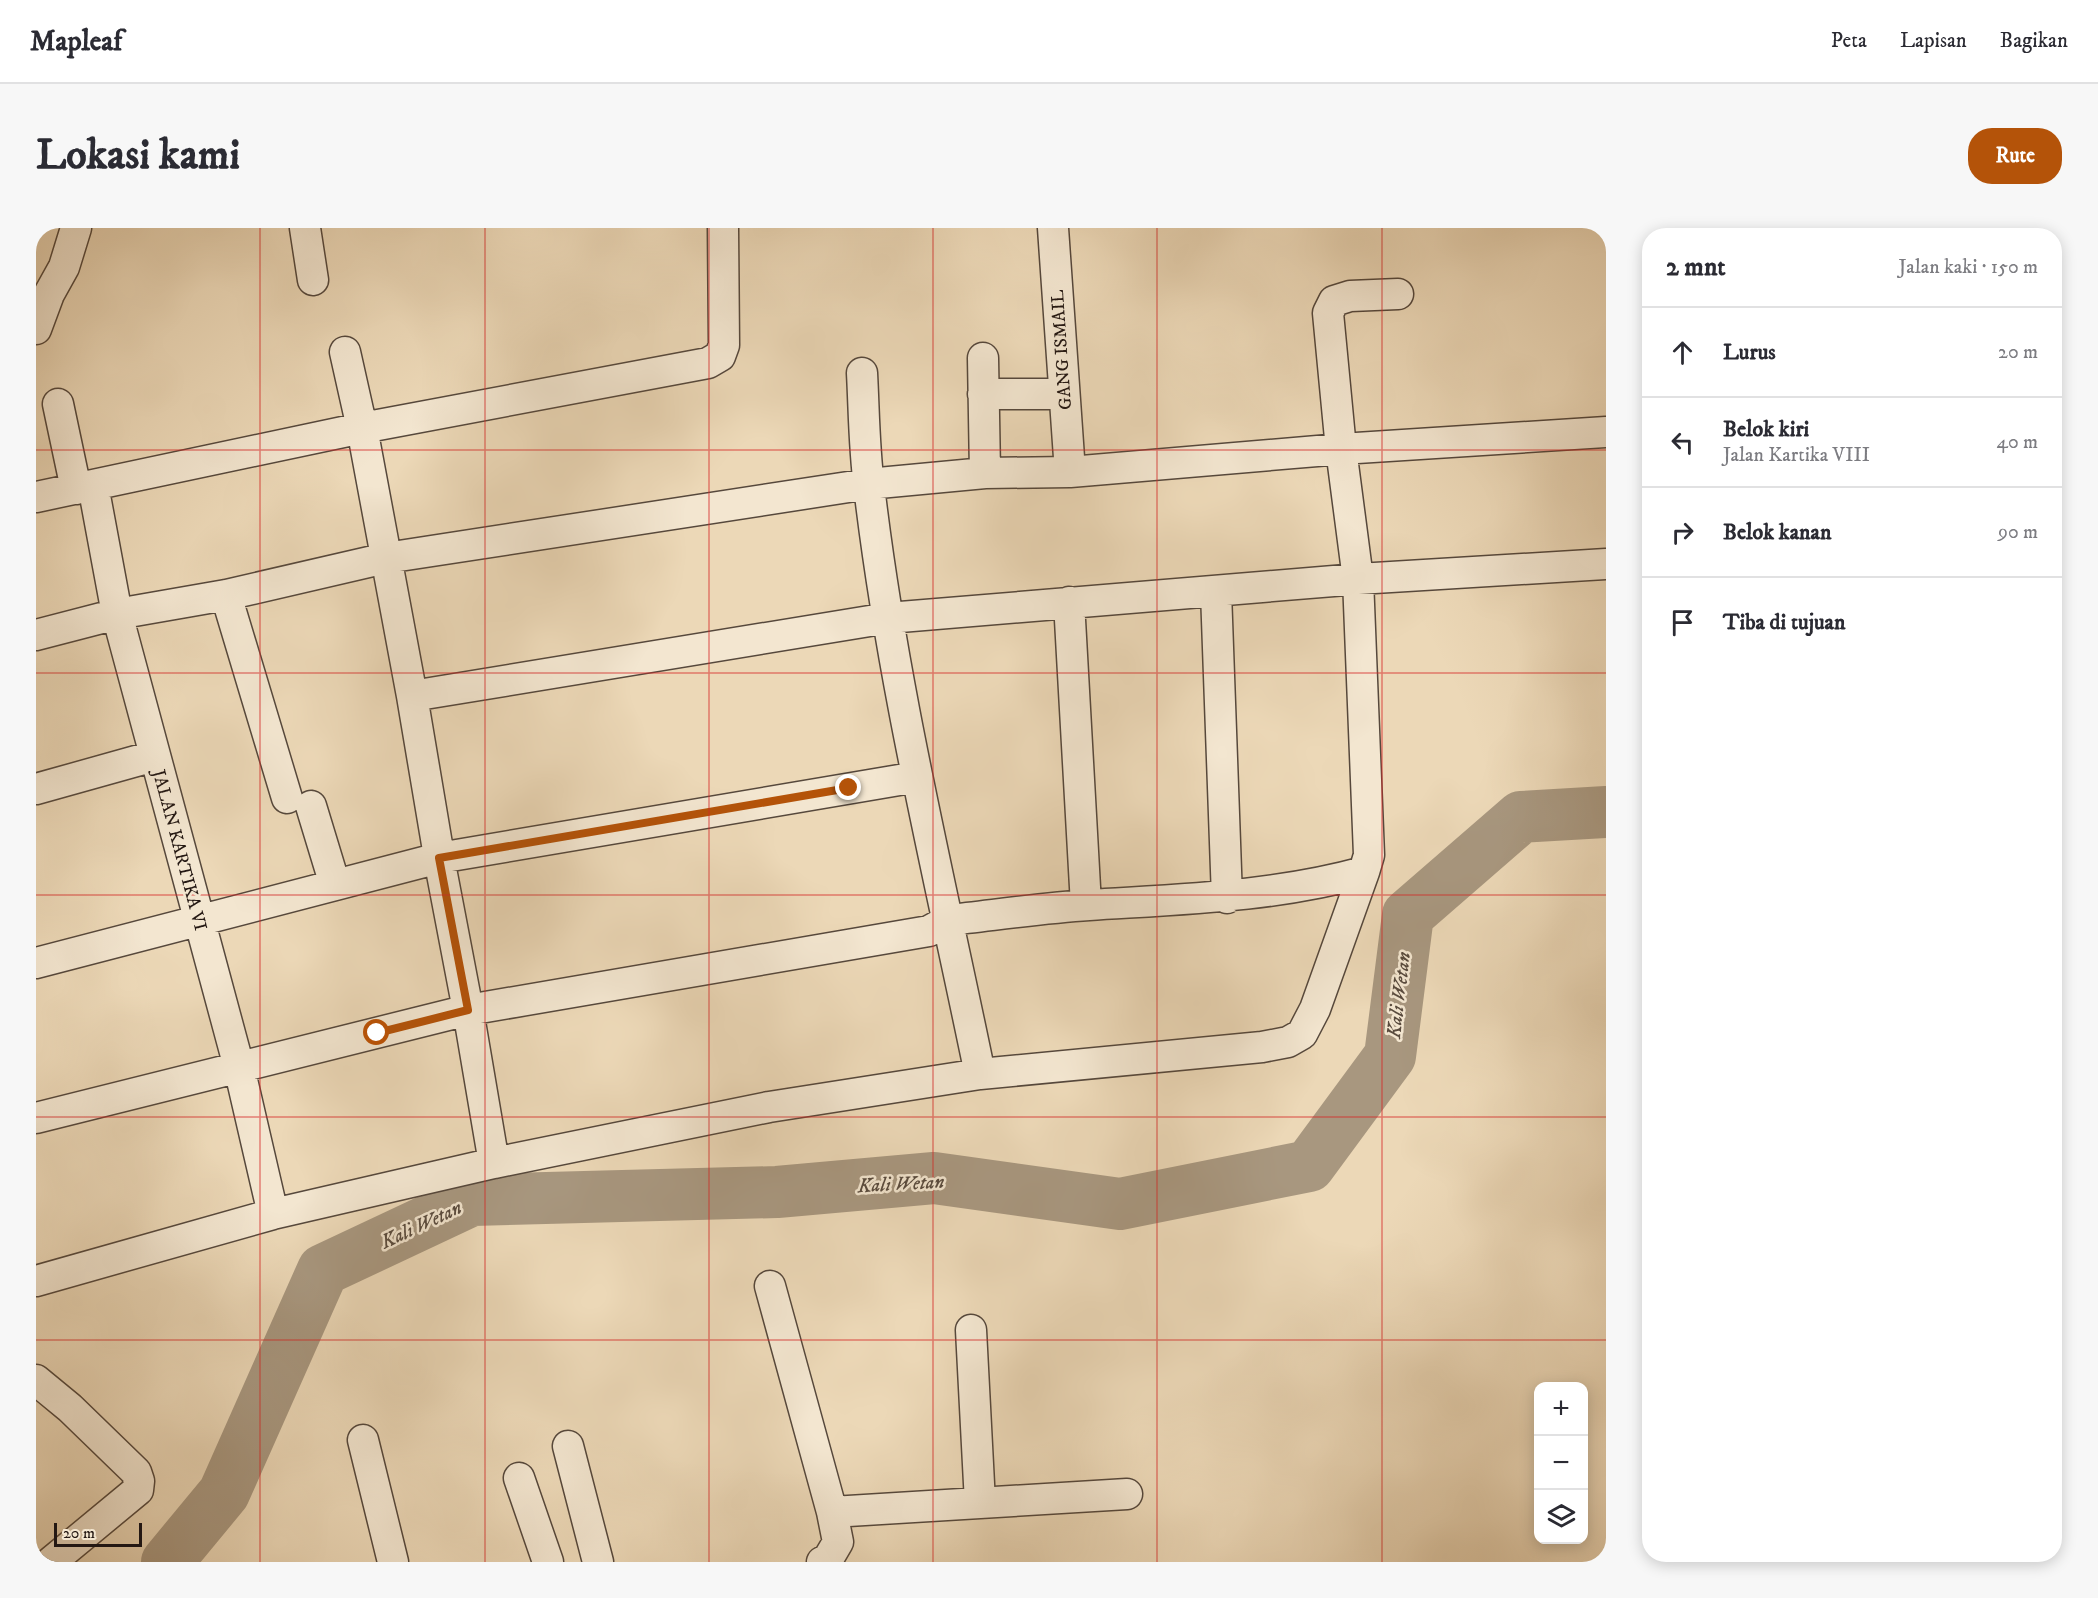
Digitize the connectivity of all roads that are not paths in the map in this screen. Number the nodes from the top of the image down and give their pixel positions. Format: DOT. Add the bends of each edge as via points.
graph roads {
  1 [pos="76,228"];
  2 [pos="305,228"];
  3 [pos="723,228"];
  4 [pos="1053,228"];
  5 [pos="313,280"];
  6 [pos="1398,294"];
  7 [pos="36,329"];
  8 [pos="345,352"];
  9 [pos="983,358"];
  10 [pos="862,373"];
  11 [pos="983,394"];
  12 [pos="1064,394"];
  13 [pos="58,404"];
  14 [pos="362,428"];
  15 [pos="1606,432"];
  16 [pos="1341,449"];
  17 [pos="1070,472"];
  18 [pos="985,473"];
  19 [pos="868,484"];
  20 [pos="84,487"];
  21 [pos="36,497"];
  22 [pos="386,558"];
  23 [pos="1606,564"];
  24 [pos="1358,579"];
  25 [pos="1216,592"];
  26 [pos="226,596"];
  27 [pos="1069,602"];
  28 [pos="117,614"];
  29 [pos="888,618"];
  30 [pos="36,636"];
  31 [pos="412,696"];
  32 [pos="154,756"];
  33 [pos="917,777"];
  34 [pos="36,789"];
  35 [pos="439,858"];
  36 [pos="1364,872"];
  37 [pos="335,885"];
  38 [pos="1227,897"];
  39 [pos="1086,905"];
  40 [pos="199,920"];
  41 [pos="949,920"];
  42 [pos="36,963"];
  43 [pos="468,1010"];
  44 [pos="239,1067"];
  45 [pos="980,1074"];
  46 [pos="36,1118"];
  47 [pos="494,1163"];
  48 [pos="273,1214"];
  49 [pos="36,1281"];
  50 [pos="770,1286"];
  51 [pos="971,1330"];
  52 [pos="36,1380"];
  53 [pos="363,1440"];
  54 [pos="568,1446"];
  55 [pos="519,1478"];
  56 [pos="1127,1494"];
  57 [pos="980,1503"];
  58 [pos="832,1512"];
  59 [pos="51,1562"];
  60 [pos="393,1562"];
  61 [pos="548,1562"];
  62 [pos="598,1562"];
  63 [pos="822,1562"];
  1 -- 7 [label="street" via="64,267"];
  2 -- 5 [label="street"];
  3 -- 14 [label="street" via="724,345 720,356 708,363"];
  4 -- 12 [label="street, GANG ISMAIL"];
  6 -- 16 [label="street" via="1350,296 1334,301 1328,313"];
  8 -- 14 [label="street"];
  9 -- 11 [label="street"];
  10 -- 19 [label="street"];
  11 -- 12 [label="street"];
  11 -- 18 [label="street"];
  12 -- 17 [label="street, GANG ISMAIL"];
  13 -- 20 [label="street, JALAN KARTIKA VI"];
  14 -- 20 [label="street"];
  14 -- 22 [label="street"];
  15 -- 16 [label="street"];
  16 -- 17 [label="street"];
  16 -- 24 [label="street"];
  17 -- 18 [label="street"];
  18 -- 19 [label="street"];
  19 -- 22 [label="street"];
  19 -- 29 [label="street"];
  20 -- 21 [label="street"];
  20 -- 28 [label="street, JALAN KARTIKA VI"];
  22 -- 26 [label="street"];
  22 -- 31 [label="street"];
  23 -- 24 [label="street"];
  24 -- 25 [label="street"];
  24 -- 36 [label="street" via="1369,855"];
  25 -- 27 [label="street"];
  25 -- 38 [label="street"];
  26 -- 28 [label="street"];
  26 -- 37 [label="street" via="299,802"];
  27 -- 29 [label="street"];
  27 -- 39 [label="street"];
  28 -- 30 [label="street"];
  28 -- 32 [label="street, JALAN KARTIKA VI"];
  29 -- 31 [label="street"];
  29 -- 33 [label="street"];
  31 -- 35 [label="street"];
  32 -- 34 [label="street"];
  32 -- 40 [label="street, JALAN KARTIKA VI"];
  33 -- 35 [label="street"];
  33 -- 41 [label="street"];
  35 -- 37 [label="street"];
  35 -- 43 [label="street"];
  36 -- 38 [label="street" via="1329,882"];
  36 -- 45 [label="street" via="1315,1009 1302,1034 1288,1042"];
  37 -- 40 [label="street"];
  38 -- 39 [label="street"];
  39 -- 41 [label="street"];
  40 -- 42 [label="street"];
  40 -- 44 [label="street, JALAN KARTIKA VI"];
  41 -- 43 [label="street" via="929,931"];
  41 -- 45 [label="street"];
  43 -- 44 [label="street"];
  43 -- 47 [label="street"];
  44 -- 46 [label="street"];
  44 -- 48 [label="street, JALAN KARTIKA VI"];
  45 -- 47 [label="street" via="769,1107"];
  47 -- 48 [label="street"];
  48 -- 49 [label="street"];
  50 -- 58 [label="street"];
  51 -- 57 [label="street"];
  52 -- 59 [label="street" via="136,1472 139,1480 138,1490"];
  53 -- 60 [label="street"];
  54 -- 62 [label="street"];
  55 -- 61 [label="street"];
  56 -- 57 [label="street"];
  57 -- 58 [label="street"];
  58 -- 63 [label="street" via="838,1542"];
}
